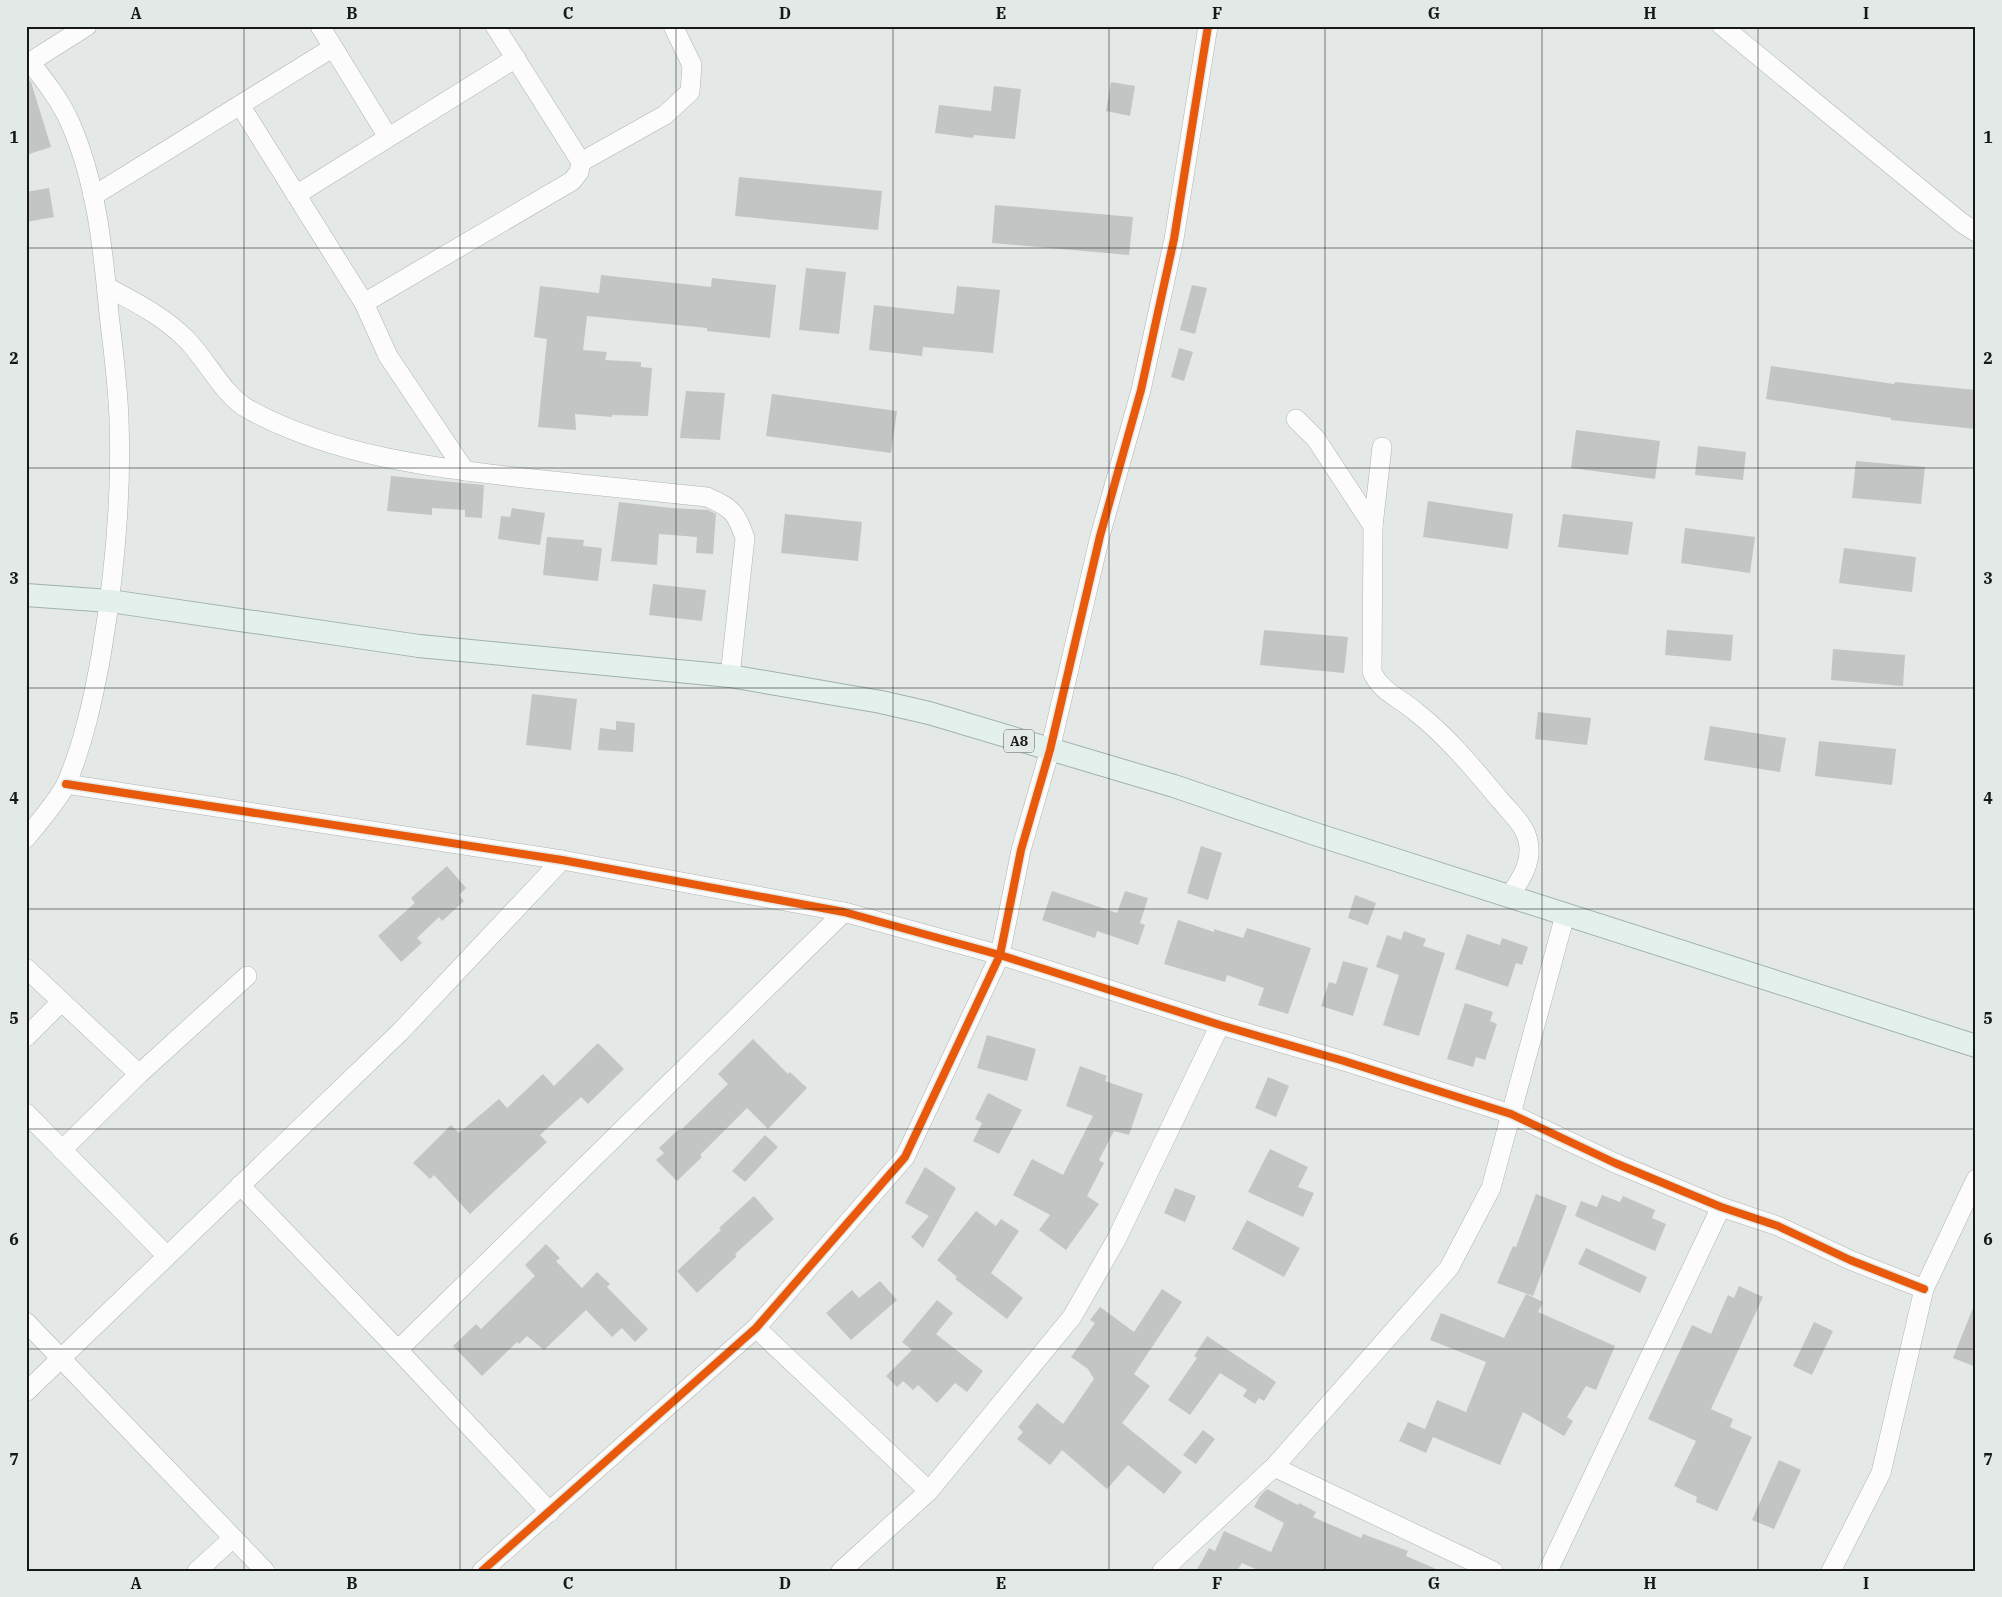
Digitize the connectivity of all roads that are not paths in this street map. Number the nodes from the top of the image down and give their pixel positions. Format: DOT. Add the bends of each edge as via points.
graph roads {
  1 [pos="87,26"];
  2 [pos="320,26"];
  3 [pos="495,26"];
  4 [pos="673,26"];
  5 [pos="1208,26"];
  6 [pos="1722,26"];
  7 [pos="332,48"];
  8 [pos="516,58"];
  9 [pos="28,62"];
  10 [pos="240,105"];
  11 [pos="388,138"];
  12 [pos="581,162"];
  13 [pos="296,195"];
  14 [pos="93,196"];
  15 [pos="1976,232"];
  16 [pos="107,287"];
  17 [pos="364,303"];
  18 [pos="1296,419"];
  19 [pos="1382,447"];
  20 [pos="465,471"];
  21 [pos="1372,526"];
  22 [pos="26,595"];
  23 [pos="110,601"];
  24 [pos="730,676"];
  25 [pos="1050,750"];
  26 [pos="66,784"];
  27 [pos="26,838"];
  28 [pos="562,860"];
  29 [pos="1509,897"];
  30 [pos="844,912"];
  31 [pos="1565,915"];
  32 [pos="1000,956"];
  33 [pos="26,968"];
  34 [pos="247,976"];
  35 [pos="61,1002"];
  36 [pos="1220,1025"];
  37 [pos="26,1037"];
  38 [pos="1976,1046"];
  39 [pos="139,1074"];
  40 [pos="26,1113"];
  41 [pos="1510,1114"];
  42 [pos="62,1150"];
  43 [pos="1976,1179"];
  44 [pos="240,1185"];
  45 [pos="1721,1207"];
  46 [pos="167,1256"];
  47 [pos="1924,1289"];
  48 [pos="26,1322"];
  49 [pos="756,1328"];
  50 [pos="398,1350"];
  51 [pos="62,1357"];
  52 [pos="26,1392"];
  53 [pos="1274,1467"];
  54 [pos="929,1491"];
  55 [pos="550,1512"];
  56 [pos="233,1538"];
  57 [pos="197,1571"];
  58 [pos="265,1571"];
  59 [pos="482,1571"];
  60 [pos="841,1571"];
  61 [pos="1162,1571"];
  62 [pos="1493,1571"];
  63 [pos="1548,1571"];
  64 [pos="1831,1571"];
  1 -- 9 [label="street"];
  2 -- 7 [label="street"];
  3 -- 8 [label="street"];
  4 -- 12 [label="street" via="692,65 690,92 665,115"];
  5 -- 25 [label="street" via="1164,286 1141,390 1100,536"];
  6 -- 15 [label="street"];
  7 -- 10 [label="street"];
  7 -- 11 [label="street"];
  8 -- 11 [label="street"];
  8 -- 12 [label="street"];
  9 -- 14 [label="street" via="57,96 68,118"];
  10 -- 13 [label="street"];
  10 -- 14 [label="street"];
  11 -- 13 [label="street"];
  12 -- 17 [label="street" via="579,172 572,180"];
  13 -- 17 [label="street"];
  14 -- 16 [label="street"];
  16 -- 20 [label="street" via="150,310 185,338 226,392 246,408 292,431 352,451"];
  16 -- 23 [label="street" via="119,420 117,522"];
  17 -- 20 [label="street" via="388,356"];
  18 -- 21 [label="street" via="1316,439"];
  19 -- 21 [label="street"];
  20 -- 24 [label="street" via="707,497 726,505 739,519 745,538"];
  21 -- 29 [label="street" via="1372,672 1377,683 1416,711 1466,760 1520,823 1528,840 1529,857 1524,874"];
  22 -- 23 [label="main road, A8"];
  23 -- 24 [label="main road, A8" via="419,646"];
  23 -- 26 [label="street" via="93,698"];
  24 -- 25 [label="main road, A8" via="929,713"];
  25 -- 29 [label="main road, A8" via="1174,786"];
  25 -- 32 [label="street" via="1021,850"];
  26 -- 27 [label="street"];
  26 -- 28 [label="street"];
  28 -- 30 [label="street"];
  28 -- 44 [label="street" via="400,1032"];
  29 -- 31 [label="main road, A8"];
  30 -- 32 [label="street"];
  30 -- 50 [label="street"];
  31 -- 38 [label="main road, A8"];
  31 -- 41 [label="street"];
  32 -- 36 [label="street"];
  32 -- 49 [label="street" via="905,1157"];
  33 -- 35 [label="street"];
  34 -- 39 [label="street"];
  35 -- 37 [label="street"];
  35 -- 39 [label="street"];
  36 -- 41 [label="street" via="1344,1060"];
  36 -- 54 [label="street" via="1116,1240 1072,1317"];
  39 -- 42 [label="street"];
  40 -- 42 [label="street"];
  41 -- 45 [label="street"];
  41 -- 53 [label="street" via="1491,1188 1448,1268"];
  42 -- 46 [label="street"];
  43 -- 47 [label="street"];
  44 -- 46 [label="street"];
  44 -- 50 [label="street"];
  45 -- 47 [label="street" via="1778,1226 1850,1260"];
  45 -- 63 [label="street"];
  46 -- 51 [label="street"];
  47 -- 64 [label="street" via="1881,1473"];
  48 -- 51 [label="street"];
  49 -- 54 [label="street"];
  49 -- 55 [label="street"];
  50 -- 55 [label="street"];
  51 -- 52 [label="street"];
  51 -- 56 [label="street"];
  53 -- 61 [label="street"];
  53 -- 62 [label="street"];
  54 -- 60 [label="street"];
  55 -- 59 [label="street"];
  56 -- 57 [label="street"];
  56 -- 58 [label="street"];
}
